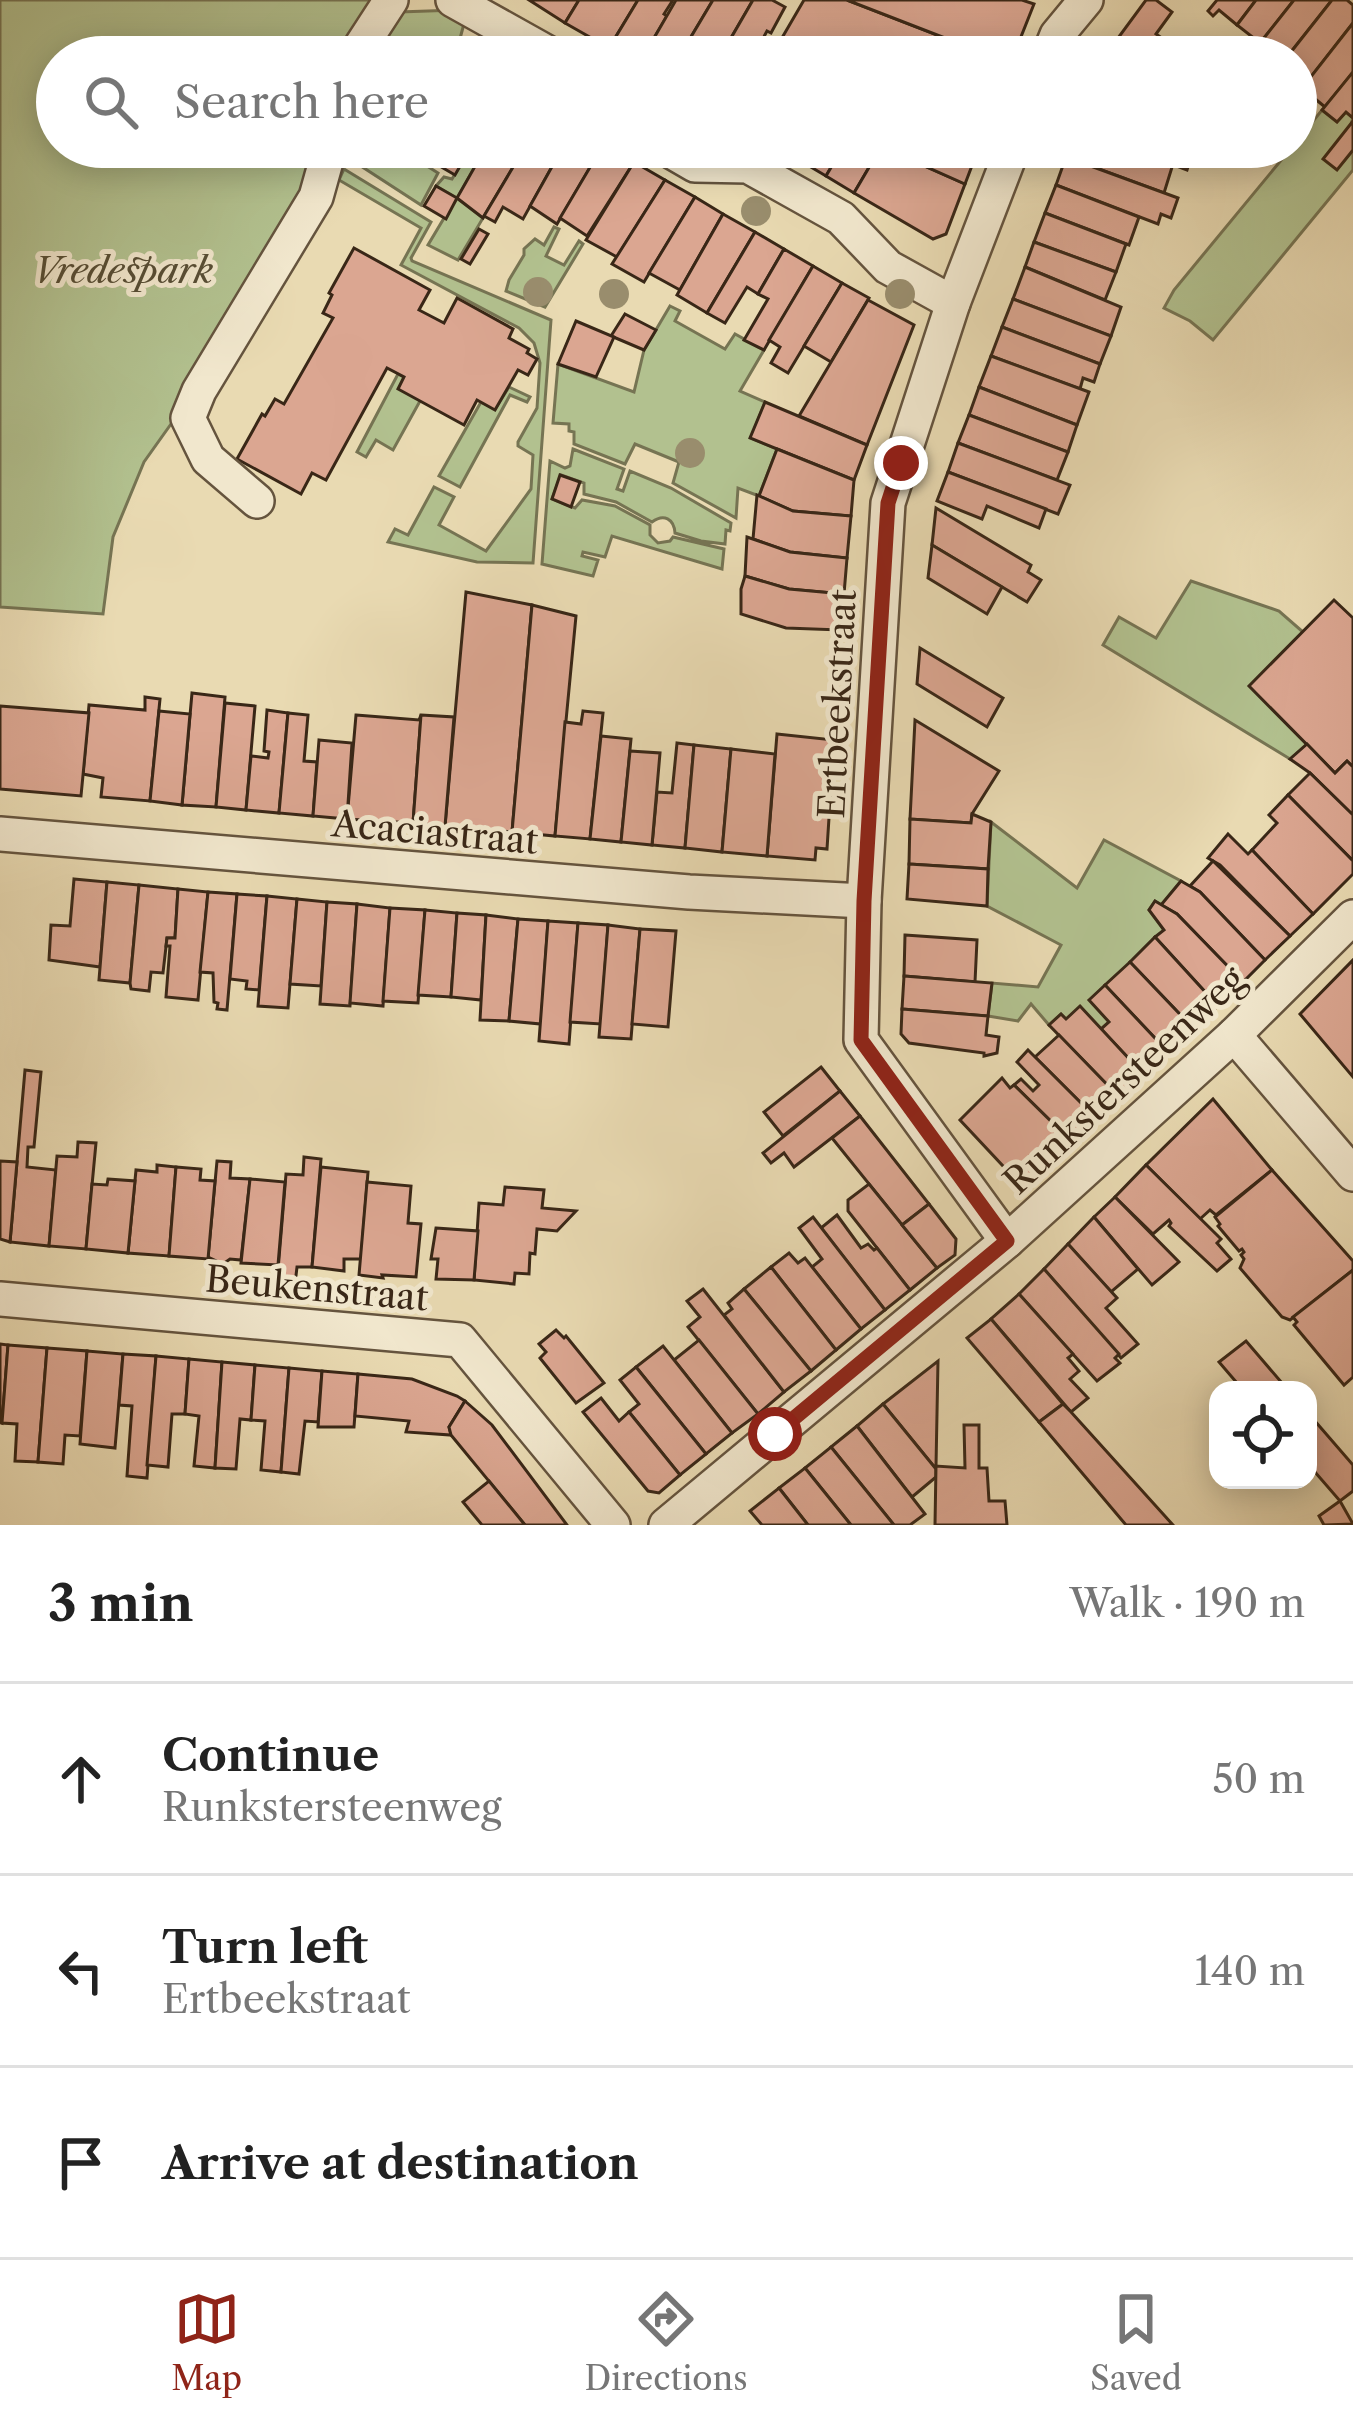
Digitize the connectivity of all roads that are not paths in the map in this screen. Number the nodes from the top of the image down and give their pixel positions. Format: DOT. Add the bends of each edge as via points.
graph roads {
  1 [pos="391,0"];
  2 [pos="453,0"];
  3 [pos="1086,0"];
  4 [pos="368,36"];
  5 [pos="517,36"];
  6 [pos="1057,36"];
  7 [pos="324,168"];
  8 [pos="752,168"];
  9 [pos="1005,168"];
  10 [pos="953,303"];
  11 [pos="256,501"];
  12 [pos="0,834"];
  13 [pos="864,901"];
  14 [pos="1353,916"];
  15 [pos="1234,1035"];
  16 [pos="1353,1174"];
  17 [pos="1007,1241"];
  18 [pos="0,1299"];
  19 [pos="613,1525"];
  20 [pos="666,1525"];
  1 -- 4 [label="street"];
  2 -- 5 [label="street"];
  3 -- 6 [label="street"];
  7 -- 11 [label="street" via="316,196 188,418 208,459"];
  8 -- 10 [label="street" via="841,218 888,267"];
  9 -- 10 [label="street, Ertbeekstraat"];
  10 -- 13 [label="street, Ertbeekstraat" via="888,503"];
  12 -- 13 [label="street, Acaciastraat"];
  13 -- 17 [label="street, Ertbeekstraat" via="861,1040"];
  14 -- 15 [label="street, Runkstersteenweg"];
  15 -- 16 [label="street"];
  15 -- 17 [label="street, Runkstersteenweg"];
  17 -- 20 [label="street, Runkstersteenweg"];
  18 -- 19 [label="street, Beukenstraat" via="460,1340"];
}
